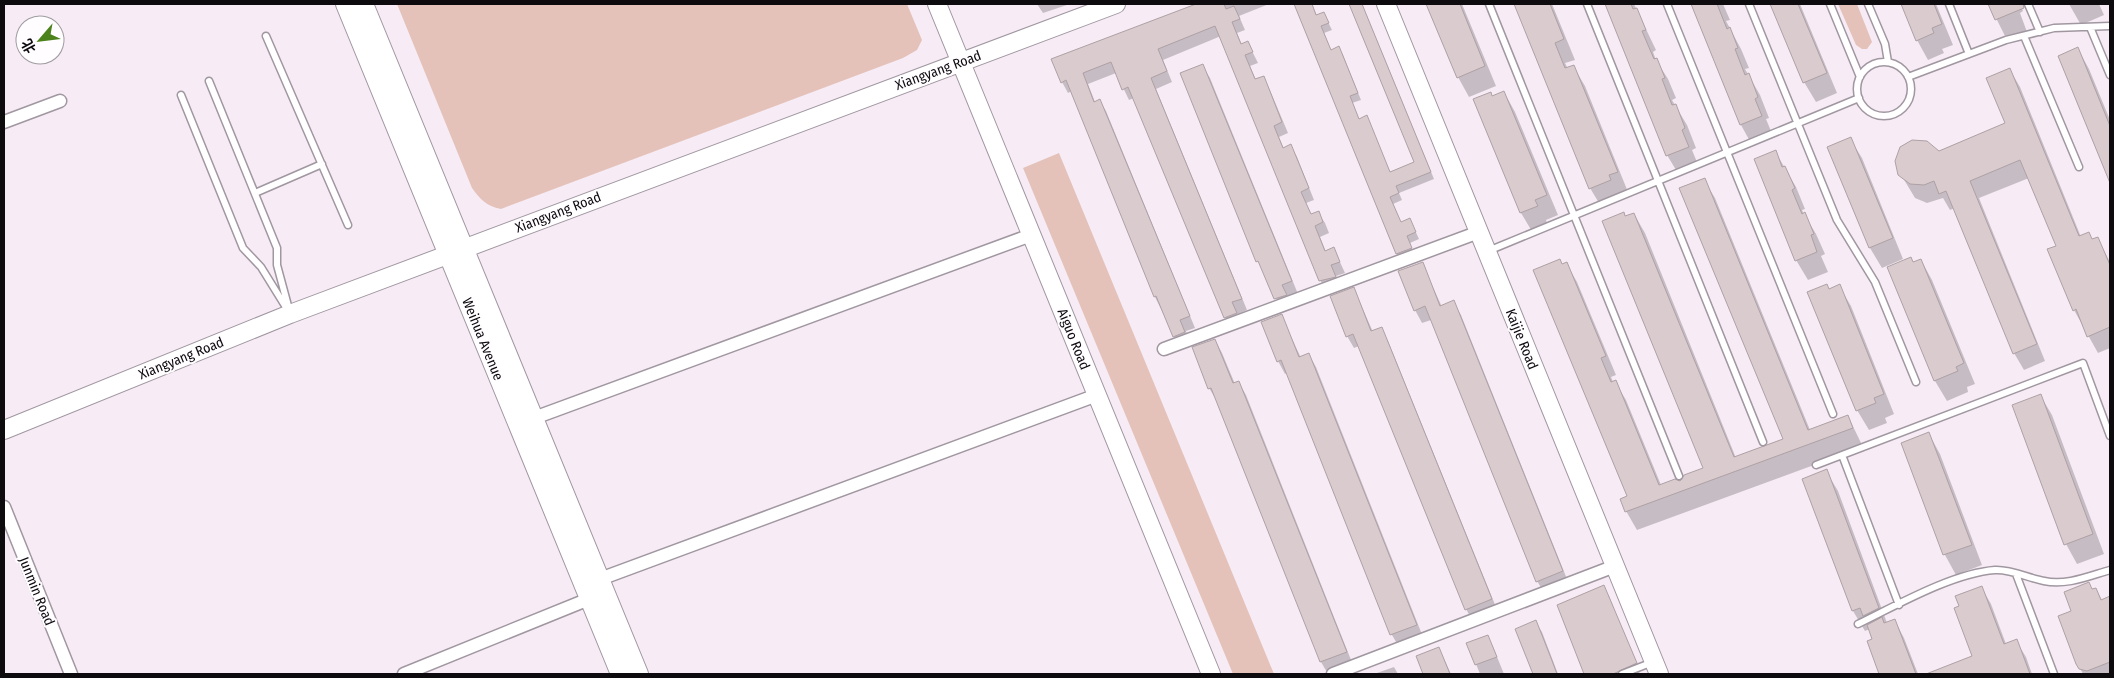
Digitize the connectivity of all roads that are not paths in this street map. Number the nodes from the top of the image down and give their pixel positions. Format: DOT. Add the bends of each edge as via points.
graph roads {
  1 [pos="345,4"];
  2 [pos="364,4"];
  3 [pos="936,4"];
  4 [pos="1386,4"];
  5 [pos="1489,4"];
  6 [pos="1587,4"];
  7 [pos="1667,4"];
  8 [pos="1749,4"];
  9 [pos="1830,4"];
  10 [pos="1868,4"];
  11 [pos="1949,4"];
  12 [pos="2028,4"];
  13 [pos="1112,5"];
  14 [pos="2110,26"];
  15 [pos="2090,27"];
  16 [pos="2040,32"];
  17 [pos="266,36"];
  18 [pos="2024,36"];
  19 [pos="1969,54"];
  20 [pos="960,62"];
  21 [pos="1888,62"];
  22 [pos="2110,75"];
  23 [pos="1860,77"];
  24 [pos="1908,77"];
  25 [pos="209,81"];
  26 [pos="181,96"];
  27 [pos="1859,98"];
  28 [pos="60,101"];
  29 [pos="4,122"];
  30 [pos="1798,123"];
  31 [pos="1727,152"];
  32 [pos="322,164"];
  33 [pos="2079,167"];
  34 [pos="1658,181"];
  35 [pos="254,193"];
  36 [pos="1574,216"];
  37 [pos="348,225"];
  38 [pos="1479,232"];
  39 [pos="1031,235"];
  40 [pos="464,248"];
  41 [pos="1487,252"];
  42 [pos="448,254"];
  43 [pos="290,314"];
  44 [pos="1164,349"];
  45 [pos="1916,382"];
  46 [pos="1097,396"];
  47 [pos="1833,414"];
  48 [pos="534,418"];
  49 [pos="4,430"];
  50 [pos="2110,436"];
  51 [pos="1763,442"];
  52 [pos="1842,455"];
  53 [pos="1816,465"];
  54 [pos="1679,476"];
  55 [pos="4,507"];
  56 [pos="1615,566"];
  57 [pos="2110,570"];
  58 [pos="2016,574"];
  59 [pos="600,579"];
  60 [pos="590,599"];
  61 [pos="1899,604"];
  62 [pos="1858,624"];
  63 [pos="1656,668"];
  64 [pos="71,674"];
  65 [pos="404,674"];
  66 [pos="620,674"];
  67 [pos="639,674"];
  68 [pos="1211,674"];
  69 [pos="1333,674"];
  70 [pos="1622,674"];
  71 [pos="2054,674"];
  1 -- 42 [label="street, Weihua Avenue"];
  2 -- 40 [label="street, Weihua Avenue"];
  3 -- 20 [label="street, Aiguo Road"];
  4 -- 38 [label="street, Kaijie Road"];
  5 -- 36 [label="lane"];
  6 -- 34 [label="lane"];
  7 -- 31 [label="lane"];
  8 -- 30 [label="lane"];
  9 -- 23 [label="lane"];
  10 -- 21 [label="lane" via="1885,44"];
  11 -- 19 [label="lane"];
  12 -- 16 [label="lane"];
  13 -- 20 [label="street, Xiangyang Road"];
  14 -- 15 [label="lane"];
  15 -- 16 [label="lane" via="2054,28"];
  15 -- 22 [label="lane"];
  16 -- 18 [label="lane"];
  17 -- 32 [label="lane"];
  18 -- 19 [label="lane"];
  18 -- 33 [label="lane"];
  19 -- 24 [label="lane"];
  20 -- 39 [label="street, Aiguo Road"];
  20 -- 40 [label="street, Xiangyang Road"];
  21 -- 23 [label="lane" via="1868,67"];
  21 -- 24 [label="lane" via="1903,70"];
  23 -- 27 [label="lane"];
  24 -- 27 [label="lane" via="1911,93 1904,108 1897,113 1889,116 1874,114 1862,105"];
  25 -- 35 [label="lane"];
  26 -- 43 [label="lane" via="243,248 261,267"];
  27 -- 30 [label="lane"];
  28 -- 29 [label="street"];
  30 -- 31 [label="lane"];
  30 -- 45 [label="lane" via="1837,220 1875,282"];
  31 -- 34 [label="lane"];
  31 -- 47 [label="lane"];
  32 -- 35 [label="lane"];
  32 -- 37 [label="lane"];
  34 -- 36 [label="lane"];
  34 -- 51 [label="lane"];
  35 -- 43 [label="lane" via="277,248"];
  36 -- 41 [label="lane"];
  36 -- 54 [label="lane"];
  38 -- 41 [label="street, Kaijie Road"];
  38 -- 44 [label="street"];
  39 -- 46 [label="street, Aiguo Road"];
  39 -- 48 [label="street"];
  40 -- 42 [label="street, Xiangyang Road"];
  40 -- 48 [label="street, Weihua Avenue"];
  41 -- 56 [label="street, Kaijie Road"];
  42 -- 43 [label="street, Xiangyang Road"];
  42 -- 60 [label="street, Weihua Avenue"];
  43 -- 49 [label="street, Xiangyang Road"];
  46 -- 59 [label="street"];
  46 -- 68 [label="street, Aiguo Road"];
  48 -- 59 [label="street, Weihua Avenue"];
  50 -- 52 [label="lane" via="2083,364"];
  52 -- 53 [label="lane"];
  52 -- 61 [label="lane"];
  55 -- 64 [label="street, Junmin Road"];
  56 -- 63 [label="street, Kaijie Road"];
  56 -- 69 [label="street"];
  57 -- 58 [label="lane" via="2058,582"];
  58 -- 61 [label="lane" via="1998,570 1976,572"];
  58 -- 71 [label="lane"];
  59 -- 67 [label="street, Weihua Avenue"];
  60 -- 65 [label="street"];
  60 -- 66 [label="street, Weihua Avenue"];
  61 -- 62 [label="lane"];
  63 -- 70 [label="lane"];
}
